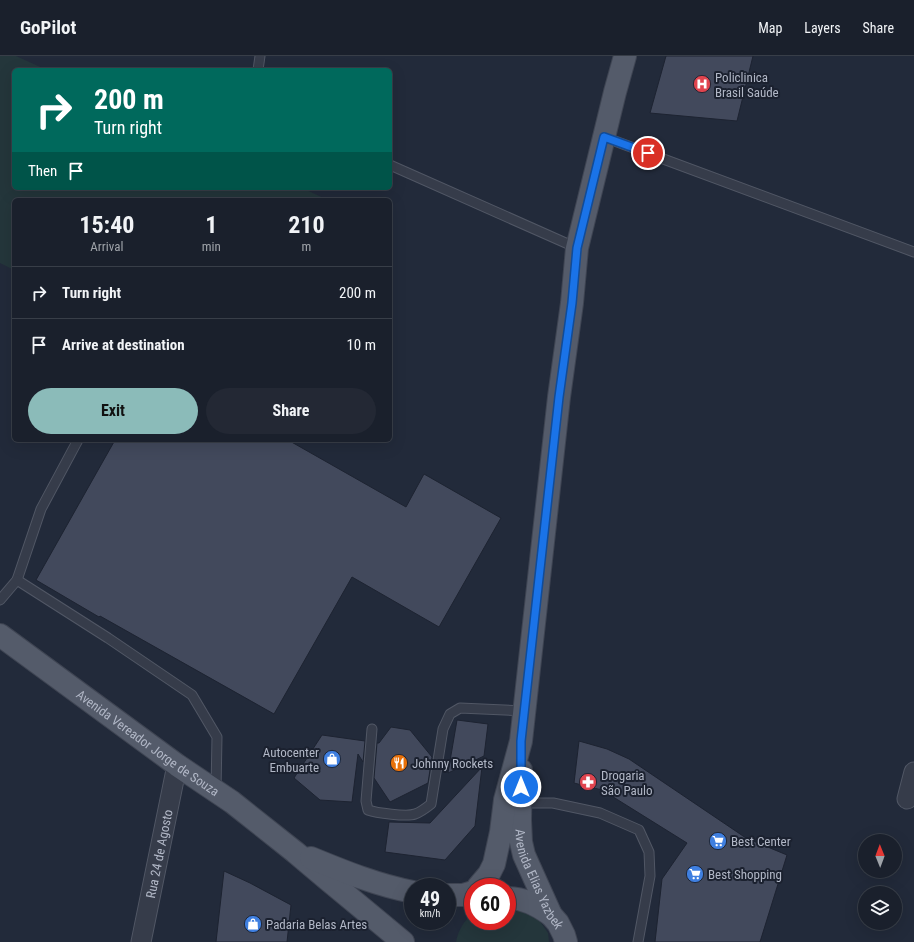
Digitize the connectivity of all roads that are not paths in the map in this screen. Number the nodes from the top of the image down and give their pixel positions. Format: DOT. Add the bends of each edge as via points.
graph roads {
  1 [pos="260,56"];
  2 [pos="625,56"];
  3 [pos="258,68"];
  4 [pos="604,137"];
  5 [pos="392,166"];
  6 [pos="577,248"];
  7 [pos="914,252"];
  8 [pos="77,442"];
  9 [pos="17,580"];
  10 [pos="0,600"];
  11 [pos="0,635"];
  12 [pos="525,711"];
  13 [pos="372,729"];
  14 [pos="521,741"];
  15 [pos="176,765"];
  16 [pos="914,772"];
  17 [pos="216,790"];
  18 [pos="907,799"];
  19 [pos="521,803"];
  20 [pos="295,852"];
  21 [pos="486,878"];
  22 [pos="404,890"];
  23 [pos="516,899"];
  24 [pos="551,915"];
  25 [pos="141,942"];
  26 [pos="403,942"];
  27 [pos="566,942"];
  28 [pos="638,942"];
  1 -- 3 [label="lane"];
  2 -- 4 [label="main road, Avenida Elias Yazbek"];
  4 -- 6 [label="main road, Avenida Elias Yazbek"];
  4 -- 7 [label="lane"];
  5 -- 6 [label="lane"];
  6 -- 12 [label="main road, Avenida Elias Yazbek"];
  8 -- 9 [label="lane" via="41,509"];
  9 -- 10 [label="lane"];
  9 -- 17 [label="lane" via="192,695 217,737"];
  11 -- 15 [label="main road, Avenida Vereador Jorge de Souza"];
  12 -- 13 [label="lane" via="460,708 450,714 443,729 431,804 413,815 375,813 368,810 366,801"];
  12 -- 14 [label="main road, Avenida Elias Yazbek"];
  14 -- 19 [label="main road, Avenida Elias Yazbek"];
  14 -- 21 [label="main road, Avenida Elias Yazbek" via="505,800 494,864"];
  15 -- 17 [label="main road, Avenida Vereador Jorge de Souza"];
  15 -- 25 [label="street, Rua 24 de Agosto"];
  16 -- 18 [label="street"];
  17 -- 20 [label="main road, Avenida Vereador Jorge de Souza"];
  19 -- 24 [label="main road, Avenida Elias Yazbek" via="521,842 524,855"];
  19 -- 28 [label="lane" via="553,803 600,813 639,830 650,852 650,876"];
  20 -- 22 [label="main road, Avenida Vereador Jorge de Souza" via="362,878"];
  20 -- 26 [label="main road, Avenida Vereador Jorge de Souza"];
  23 -- 24 [label="main road" via="525,900"];
  24 -- 27 [label="main road, Avenida Elias Yazbek" via="558,923"];
}
